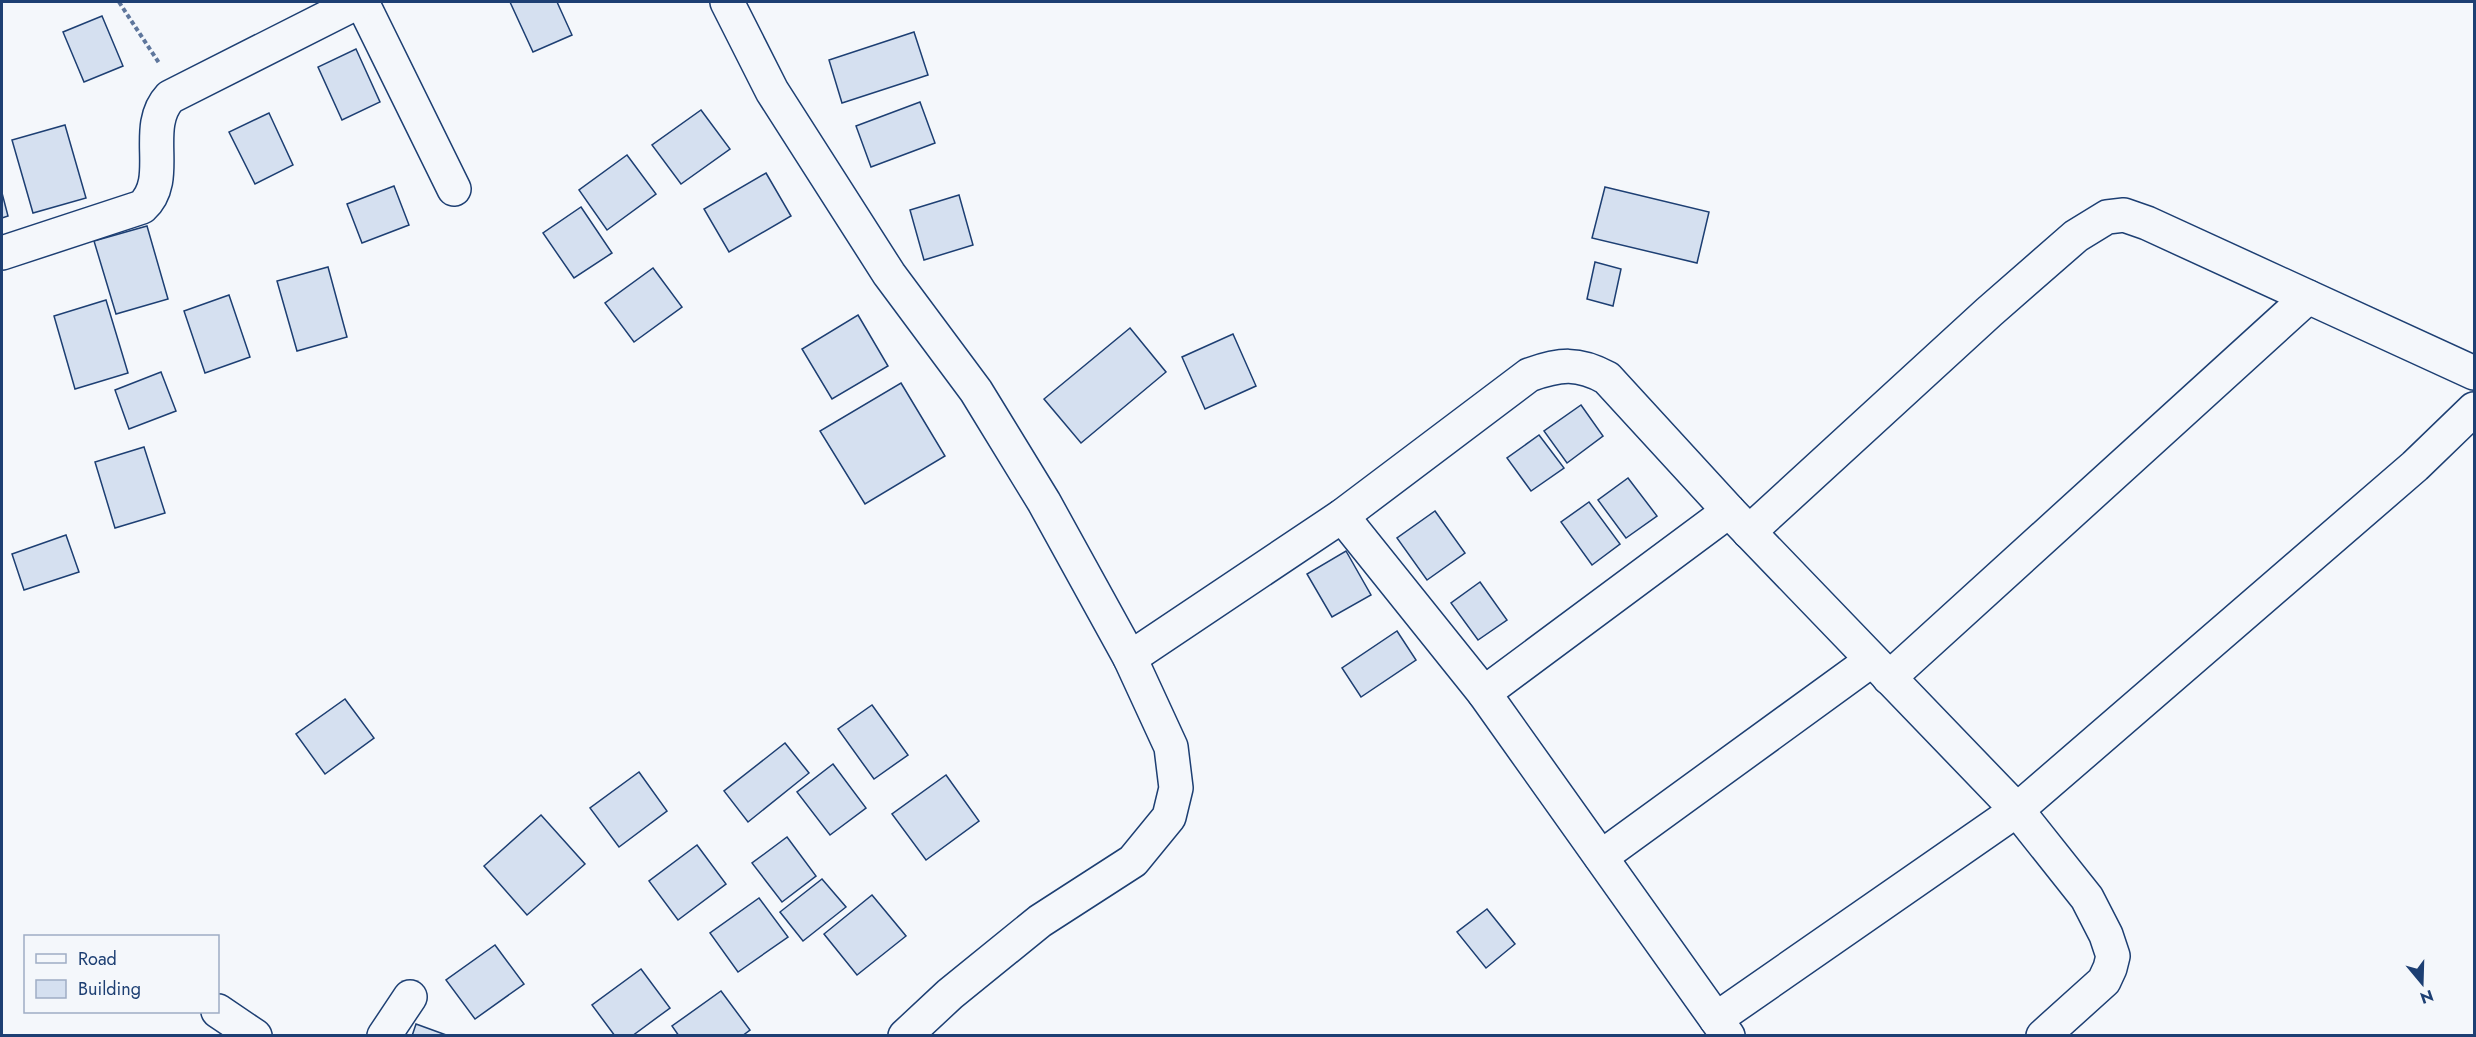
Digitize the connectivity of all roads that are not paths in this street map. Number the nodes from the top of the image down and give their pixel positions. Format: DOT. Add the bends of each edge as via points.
graph roads {
  1 [pos="360,2"];
  2 [pos="727,2"];
  3 [pos="454,189"];
  4 [pos="2,253"];
  5 [pos="2308,297"];
  6 [pos="2475,373"];
  7 [pos="2475,409"];
  8 [pos="1342,516"];
  9 [pos="1739,522"];
  10 [pos="1130,658"];
  11 [pos="1880,669"];
  12 [pos="1484,693"];
  13 [pos="2017,810"];
  14 [pos="1601,856"];
  15 [pos="410,997"];
  16 [pos="219,1012"];
  17 [pos="1722,1027"];
  18 [pos="255,1035"];
  19 [pos="384,1035"];
  20 [pos="905,1035"];
  21 [pos="2043,1035"];
  1 -- 3 [label="street"];
  1 -- 4 [label="street" via="178,91 162,105 156,124 156,177 142,207"];
  2 -- 10 [label="street" via="772,92 888,274 976,391 1044,502"];
  5 -- 6 [label="street"];
  5 -- 9 [label="street" via="2147,224 2124,215 2107,217 2076,236"];
  5 -- 11 [label="street"];
  7 -- 13 [label="street" via="2415,466"];
  8 -- 9 [label="street" via="1529,375 1553,367 1576,366 1590,368 1607,378"];
  8 -- 10 [label="street"];
  8 -- 12 [label="street"];
  9 -- 11 [label="street"];
  9 -- 12 [label="street"];
  10 -- 20 [label="street" via="1171,747 1176,788 1169,817 1133,861 1040,921"];
  11 -- 13 [label="street"];
  11 -- 14 [label="street"];
  12 -- 14 [label="street"];
  13 -- 17 [label="street"];
  13 -- 21 [label="street" via="2087,898 2113,956 2104,981"];
  14 -- 17 [label="street"];
  15 -- 19 [label="street"];
  16 -- 18 [label="street"];
}
